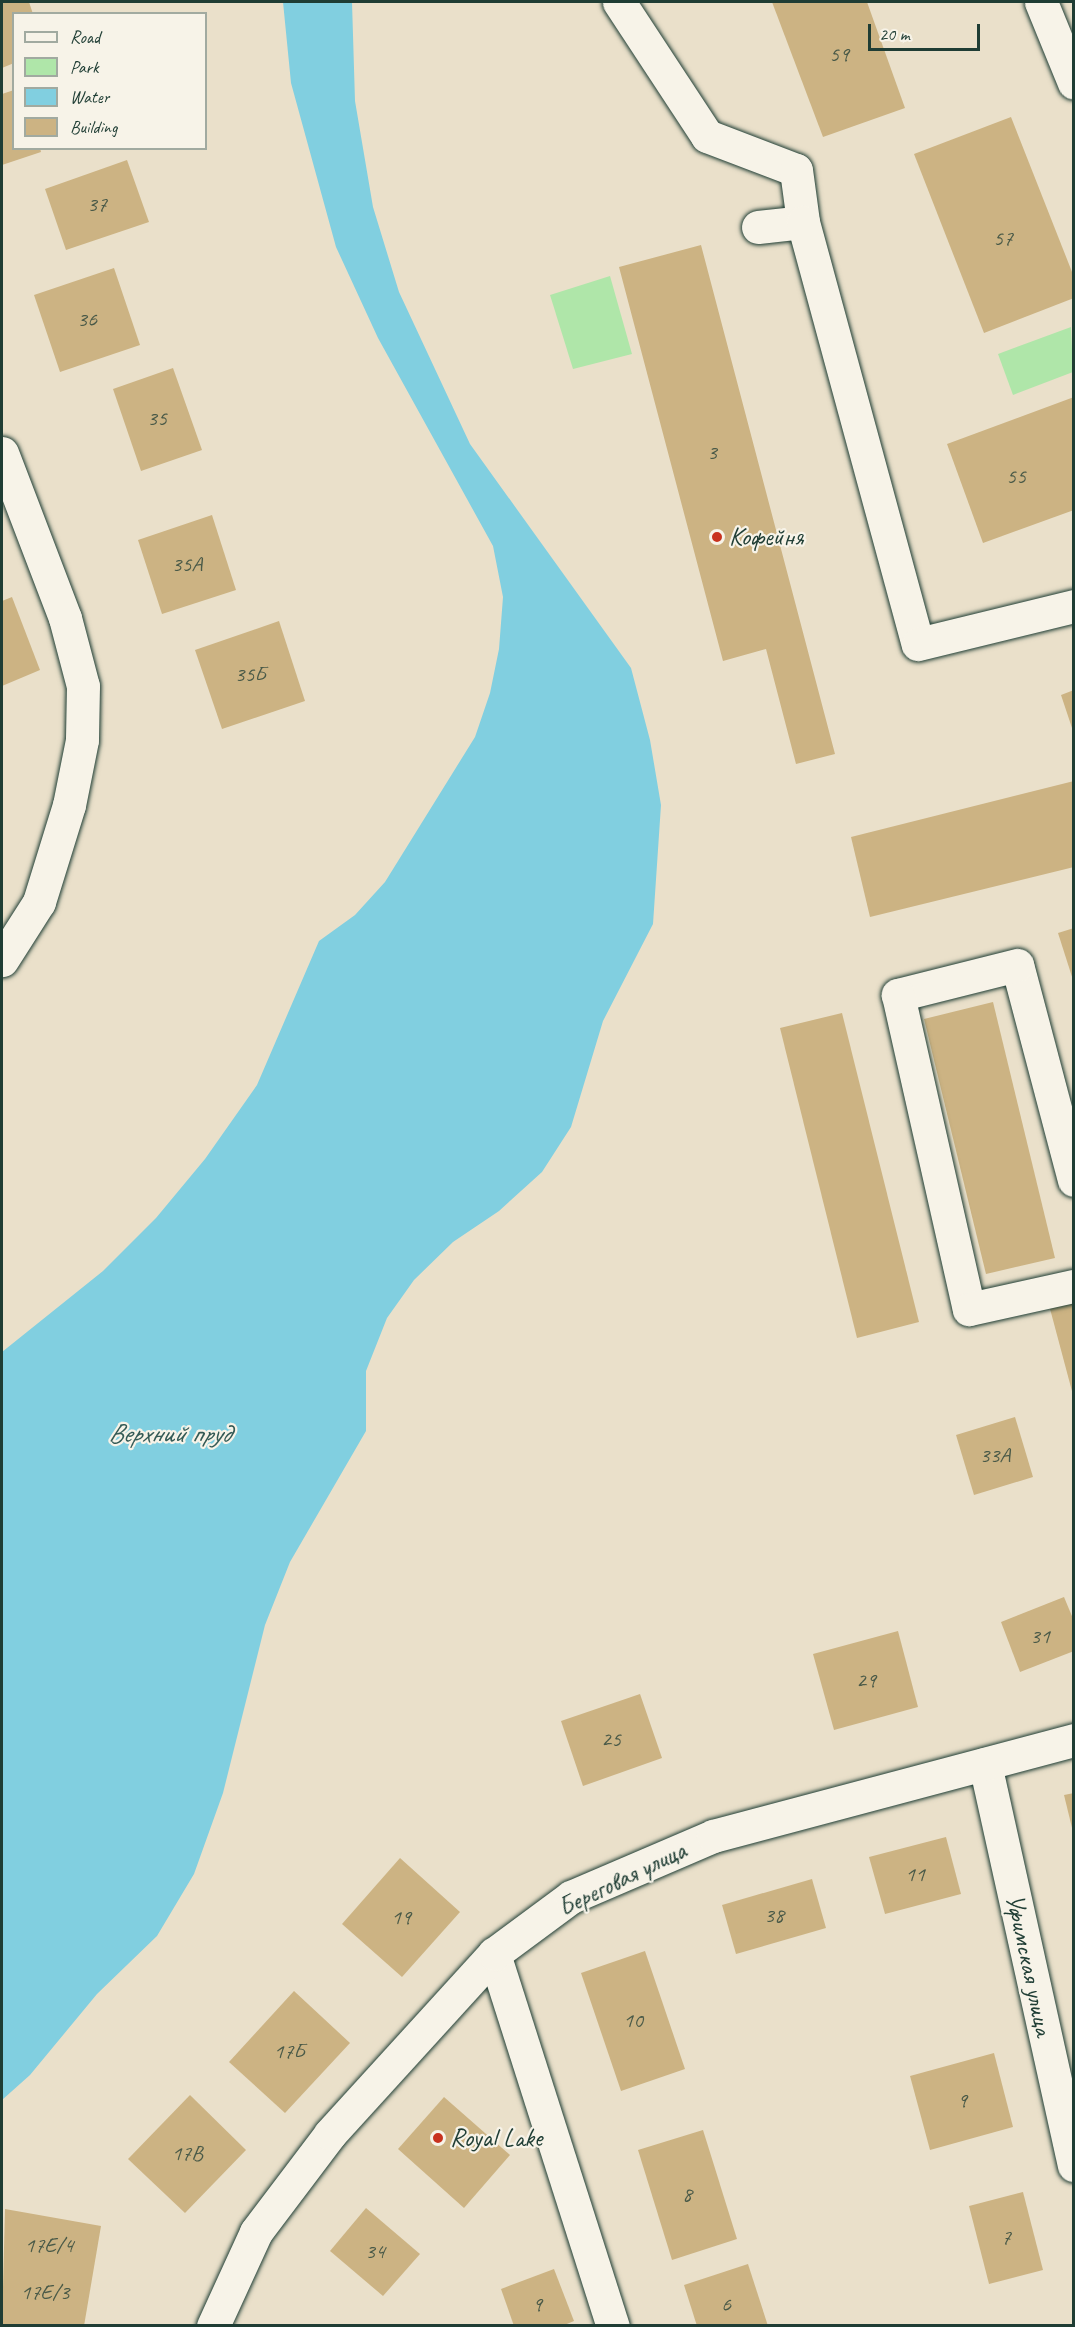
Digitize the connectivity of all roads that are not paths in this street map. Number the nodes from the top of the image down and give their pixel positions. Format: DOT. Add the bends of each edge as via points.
graph roads {
  1 [pos="619,2"];
  2 [pos="1041,2"];
  3 [pos="1074,83"];
  4 [pos="802,222"];
  5 [pos="758,227"];
  6 [pos="2,453"];
  7 [pos="1074,606"];
  8 [pos="2,960"];
  9 [pos="1074,1180"];
  10 [pos="1074,1286"];
  11 [pos="1074,1740"];
  12 [pos="985,1764"];
  13 [pos="494,1954"];
  14 [pos="1074,2165"];
  15 [pos="213,2325"];
  16 [pos="613,2325"];
  1 -- 4 [label="street" via="707,136 796,170"];
  2 -- 3 [label="street"];
  4 -- 5 [label="street"];
  4 -- 7 [label="street" via="918,644"];
  6 -- 8 [label="street" via="65,618 83,686 82,740 69,805 39,902"];
  9 -- 10 [label="street" via="1017,965 898,995 969,1309"];
  11 -- 12 [label="street, Береговая улица"];
  12 -- 13 [label="street, Береговая улица" via="713,1836 571,1897"];
  12 -- 14 [label="street, Уфимская улица"];
  13 -- 15 [label="street, Береговая улица" via="330,2134 256,2232"];
  13 -- 16 [label="street"];
}
